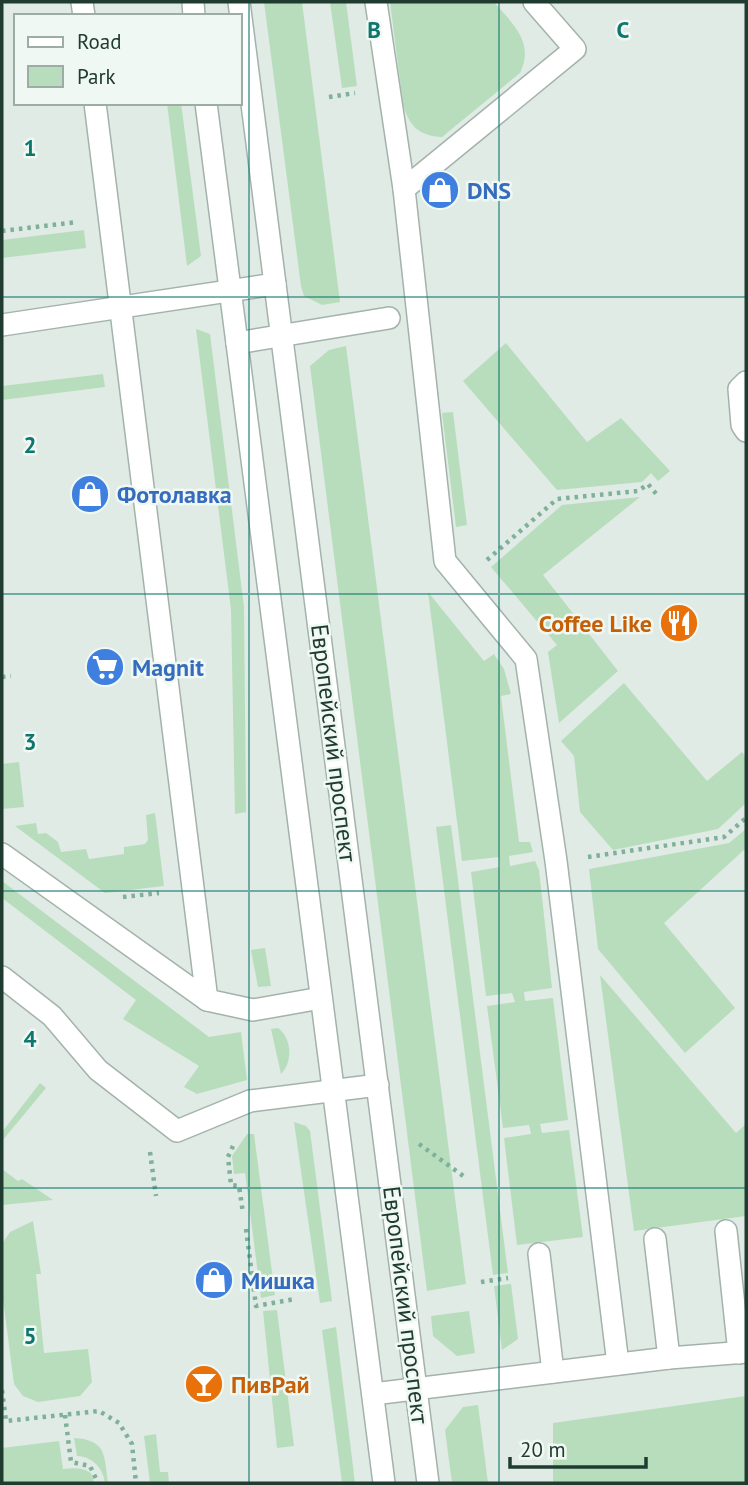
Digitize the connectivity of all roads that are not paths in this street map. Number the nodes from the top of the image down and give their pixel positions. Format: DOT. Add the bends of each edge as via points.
graph roads {
  1 [pos="376,2"];
  2 [pos="534,2"];
  3 [pos="242,26"];
  4 [pos="95,105"];
  5 [pos="206,105"];
  6 [pos="404,189"];
  7 [pos="275,284"];
  8 [pos="230,291"];
  9 [pos="123,309"];
  10 [pos="389,318"];
  11 [pos="2,325"];
  12 [pos="281,336"];
  13 [pos="237,343"];
  14 [pos="746,382"];
  15 [pos="746,431"];
  16 [pos="2,854"];
  17 [pos="2,977"];
  18 [pos="321,998"];
  19 [pos="207,1000"];
  20 [pos="377,1085"];
  21 [pos="333,1091"];
  22 [pos="726,1231"];
  23 [pos="655,1239"];
  24 [pos="540,1254"];
  25 [pos="742,1352"];
  26 [pos="669,1358"];
  27 [pos="618,1364"];
  28 [pos="553,1372"];
  29 [pos="417,1389"];
  30 [pos="373,1394"];
  31 [pos="384,1483"];
  32 [pos="428,1483"];
  1 -- 6 [label="street"];
  2 -- 6 [label="street" via="575,49"];
  3 -- 7 [label="street, Европейский проспект"];
  4 -- 9 [label="street"];
  5 -- 8 [label="street, Европейский проспект"];
  6 -- 27 [label="street" via="445,561 526,659"];
  7 -- 8 [label="street"];
  7 -- 12 [label="street, Европейский проспект"];
  8 -- 9 [label="street"];
  8 -- 13 [label="street, Европейский проспект"];
  9 -- 11 [label="street"];
  9 -- 19 [label="street"];
  10 -- 12 [label="street"];
  12 -- 13 [label="street"];
  12 -- 20 [label="street, Европейский проспект"];
  13 -- 18 [label="street, Европейский проспект"];
  14 -- 15 [label="street" via="739,389"];
  16 -- 19 [label="street"];
  17 -- 21 [label="street" via="52,1016 97,1070 177,1131 250,1101"];
  18 -- 19 [label="street" via="253,1010"];
  18 -- 21 [label="street, Европейский проспект"];
  20 -- 21 [label="street"];
  20 -- 29 [label="street, Европейский проспект"];
  21 -- 30 [label="street, Европейский проспект"];
  22 -- 25 [label="street"];
  23 -- 26 [label="street"];
  24 -- 28 [label="street"];
  25 -- 26 [label="street"];
  26 -- 27 [label="street"];
  27 -- 28 [label="street"];
  28 -- 29 [label="street"];
  29 -- 30 [label="street"];
  29 -- 32 [label="street, Европейский проспект"];
  30 -- 31 [label="street, Европейский проспект"];
}
